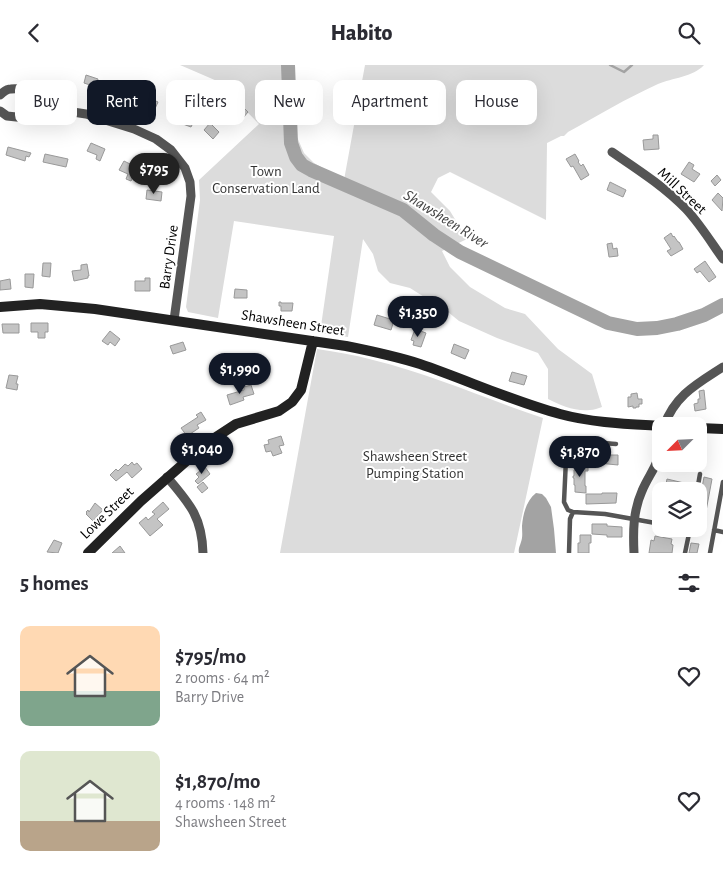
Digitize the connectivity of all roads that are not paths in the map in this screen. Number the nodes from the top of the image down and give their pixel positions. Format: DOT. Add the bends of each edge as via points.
graph roads {
  1 [pos="15,89"];
  2 [pos="0,95"];
  3 [pos="0,111"];
  4 [pos="77,113"];
  5 [pos="15,117"];
  6 [pos="612,152"];
  7 [pos="723,259"];
  8 [pos="0,307"];
  9 [pos="174,320"];
  10 [pos="313,341"];
  11 [pos="723,367"];
  12 [pos="668,417"];
  13 [pos="652,425"];
  14 [pos="708,428"];
  15 [pos="723,429"];
  16 [pos="616,444"];
  17 [pos="652,472"];
  18 [pos="700,474"];
  19 [pos="167,477"];
  20 [pos="699,482"];
  21 [pos="723,482"];
  22 [pos="573,512"];
  23 [pos="634,519"];
  24 [pos="652,523"];
  25 [pos="714,530"];
  26 [pos="723,532"];
  27 [pos="688,537"];
  28 [pos="88,553"];
  29 [pos="203,553"];
  30 [pos="568,553"];
  31 [pos="634,553"];
  32 [pos="685,553"];
  33 [pos="710,553"];
  1 -- 2 [label="street"];
  3 -- 5 [label="street"];
  4 -- 9 [label="street, Barry Drive" via="134,129 156,139 171,150 185,168 191,196"];
  6 -- 7 [label="street, Mill Street" via="680,203"];
  8 -- 9 [label="main road, Shawsheen Street" via="47,305"];
  9 -- 10 [label="main road, Shawsheen Street"];
  10 -- 13 [label="main road, Shawsheen Street" via="399,358 560,414"];
  10 -- 19 [label="main road, Lowe Street" via="301,390 292,403 229,427"];
  11 -- 12 [label="street" via="688,392"];
  14 -- 15 [label="main road"];
  16 -- 22 [label="lane" via="581,443 569,451 564,502"];
  17 -- 23 [label="street" via="640,496"];
  18 -- 20 [label="lane"];
  19 -- 28 [label="main road, Lowe Street"];
  19 -- 29 [label="street" via="194,511"];
  21 -- 25 [label="lane"];
  22 -- 23 [label="lane"];
  22 -- 30 [label="lane"];
  23 -- 24 [label="lane"];
  23 -- 31 [label="street"];
  25 -- 26 [label="lane"];
  25 -- 33 [label="lane"];
  27 -- 32 [label="lane"];
}
